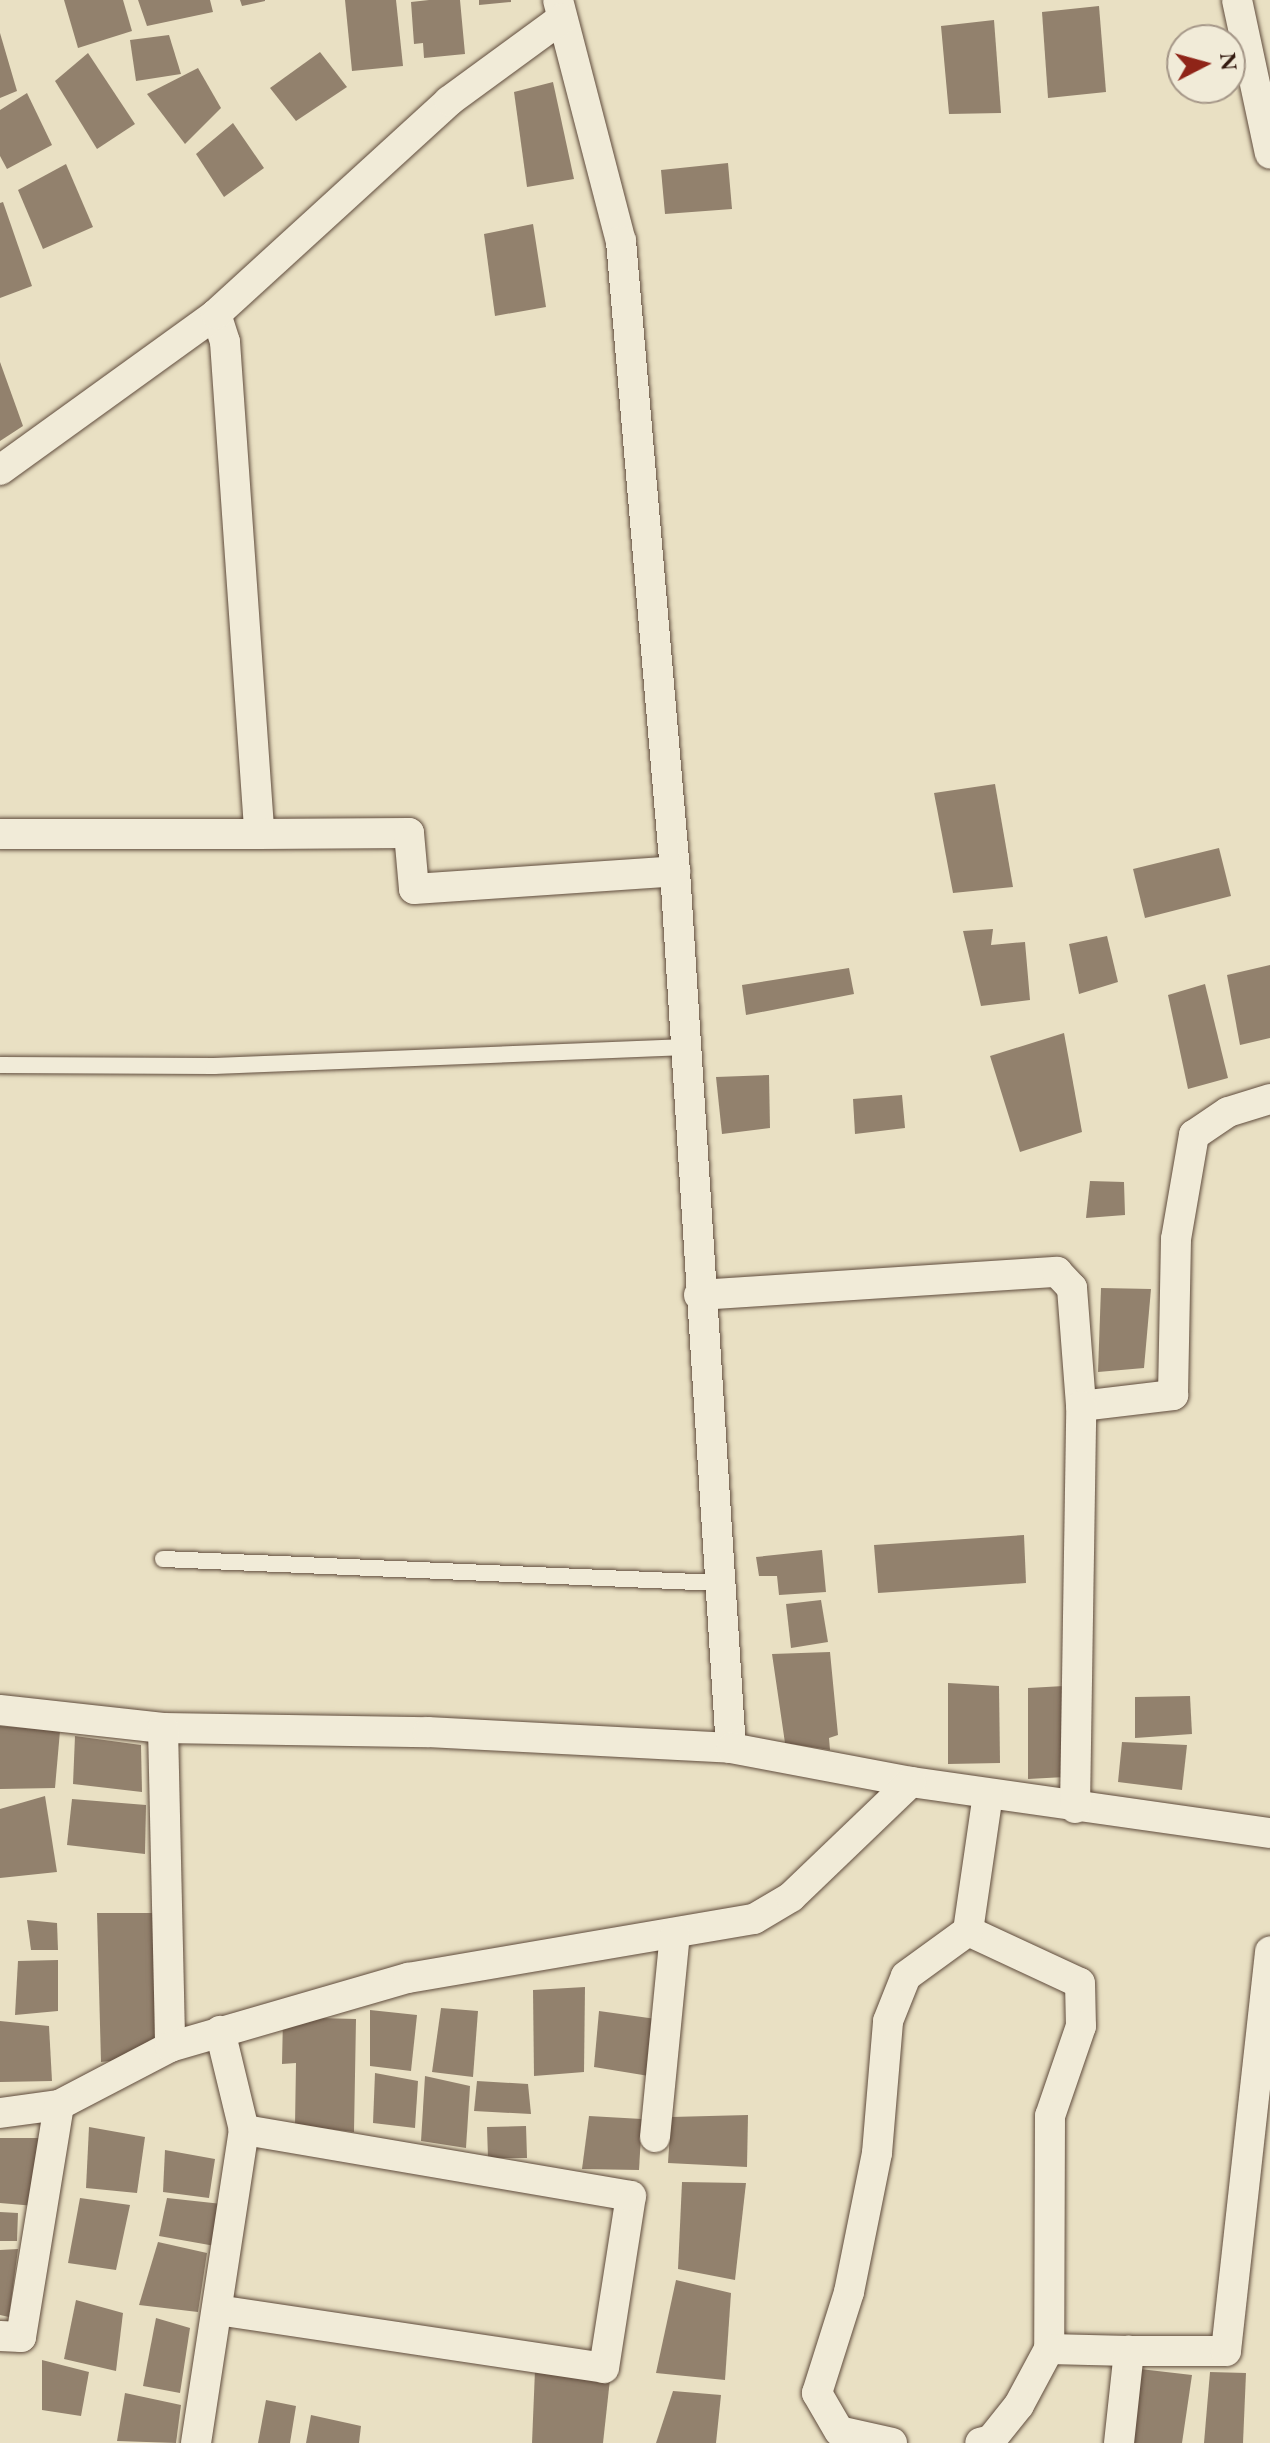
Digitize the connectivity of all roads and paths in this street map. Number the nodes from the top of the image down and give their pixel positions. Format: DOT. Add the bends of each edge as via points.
graph roads {
  1 [pos="1237,0"];
  2 [pos="560,9"];
  3 [pos="1270,154"];
  4 [pos="216,314"];
  5 [pos="0,470"];
  6 [pos="0,834"];
  7 [pos="259,834"];
  8 [pos="675,871"];
  9 [pos="687,1047"];
  10 [pos="0,1065"];
  11 [pos="1270,1099"];
  12 [pos="699,1295"];
  13 [pos="1081,1406"];
  14 [pos="163,1559"];
  15 [pos="719,1583"];
  16 [pos="0,1710"];
  17 [pos="163,1728"];
  18 [pos="731,1748"];
  19 [pos="911,1782"];
  20 [pos="988,1794"];
  21 [pos="1075,1808"];
  22 [pos="1270,1833"];
  23 [pos="968,1931"];
  24 [pos="675,1934"];
  25 [pos="1270,1951"];
  26 [pos="220,2031"];
  27 [pos="170,2047"];
  28 [pos="59,2105"];
  29 [pos="0,2113"];
  30 [pos="244,2130"];
  31 [pos="655,2137"];
  32 [pos="217,2310"];
  33 [pos="0,2336"];
  34 [pos="1049,2349"];
  35 [pos="1129,2351"];
  36 [pos="196,2443"];
  37 [pos="892,2443"];
  38 [pos="980,2443"];
  39 [pos="1119,2443"];
  1 -- 3 [label="street"];
  2 -- 4 [label="street" via="449,101"];
  2 -- 8 [label="street" via="621,241"];
  4 -- 5 [label="street"];
  4 -- 7 [label="street" via="225,342"];
  6 -- 7 [label="street"];
  7 -- 8 [label="street" via="409,833 414,889"];
  8 -- 9 [label="street"];
  9 -- 10 [label="lane" via="214,1066"];
  9 -- 12 [label="street"];
  11 -- 13 [label="street" via="1228,1112 1194,1135 1176,1239 1173,1395"];
  12 -- 13 [label="street" via="1057,1272 1072,1288"];
  12 -- 15 [label="street"];
  13 -- 21 [label="street"];
  14 -- 15 [label="lane"];
  15 -- 18 [label="street"];
  16 -- 17 [label="street"];
  17 -- 18 [label="street" via="428,1732"];
  17 -- 27 [label="street"];
  18 -- 19 [label="street"];
  19 -- 20 [label="street"];
  19 -- 24 [label="street" via="791,1897 754,1919"];
  20 -- 21 [label="street"];
  20 -- 23 [label="street"];
  21 -- 22 [label="street"];
  23 -- 34 [label="street" via="1080,1983 1081,2026 1050,2116"];
  23 -- 37 [label="street" via="906,1976 888,2021 877,2153 849,2292 817,2393 839,2431"];
  24 -- 26 [label="street" via="408,1978"];
  24 -- 31 [label="street"];
  25 -- 35 [label="street" via="1226,2351"];
  26 -- 27 [label="street"];
  26 -- 30 [label="street"];
  27 -- 28 [label="street"];
  28 -- 29 [label="street"];
  28 -- 33 [label="street" via="21,2337"];
  30 -- 32 [label="street"];
  30 -- 32 [label="street" via="631,2196 604,2368"];
  32 -- 36 [label="street"];
  34 -- 35 [label="street"];
  34 -- 38 [label="street" via="1019,2405 991,2440"];
  35 -- 39 [label="street"];
}
